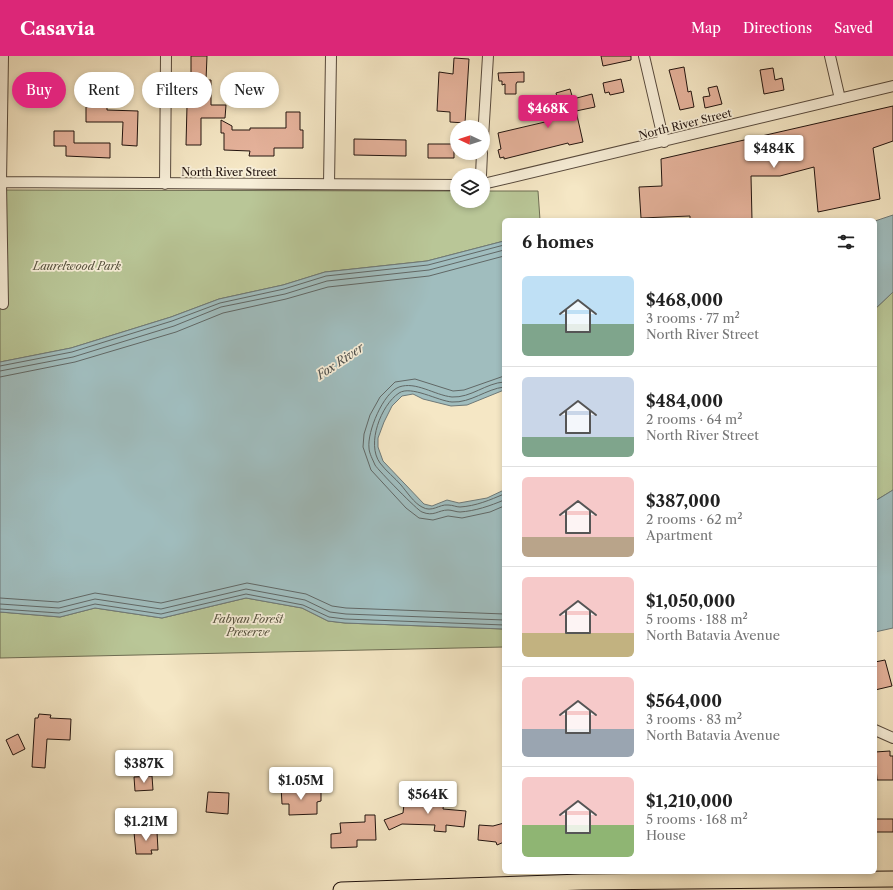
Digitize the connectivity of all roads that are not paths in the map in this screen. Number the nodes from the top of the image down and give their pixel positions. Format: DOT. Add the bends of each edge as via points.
graph roads {
  1 [pos="3,56"];
  2 [pos="166,56"];
  3 [pos="331,56"];
  4 [pos="488,56"];
  5 [pos="644,56"];
  6 [pos="830,56"];
  7 [pos="893,86"];
  8 [pos="840,99"];
  9 [pos="484,120"];
  10 [pos="664,142"];
  11 [pos="0,182"];
  12 [pos="490,182"];
  13 [pos="165,184"];
  14 [pos="329,184"];
  15 [pos="450,185"];
  16 [pos="4,304"];
  17 [pos="877,731"];
  18 [pos="893,738"];
  19 [pos="893,878"];
  20 [pos="578,882"];
  21 [pos="415,889"];
  22 [pos="341,890"];
  1 -- 11 [label="street"];
  2 -- 13 [label="street"];
  3 -- 14 [label="street"];
  4 -- 9 [label="street"];
  5 -- 10 [label="street"];
  6 -- 8 [label="street"];
  7 -- 8 [label="street, North River Street"];
  8 -- 10 [label="street, North River Street"];
  10 -- 12 [label="street, North River Street"];
  11 -- 13 [label="street, North River Street"];
  11 -- 16 [label="street"];
  13 -- 14 [label="street, North River Street"];
  14 -- 15 [label="street, North River Street"];
  17 -- 18 [label="street"];
  19 -- 20 [label="main road"];
  20 -- 21 [label="main road"];
  21 -- 22 [label="main road"];
}
